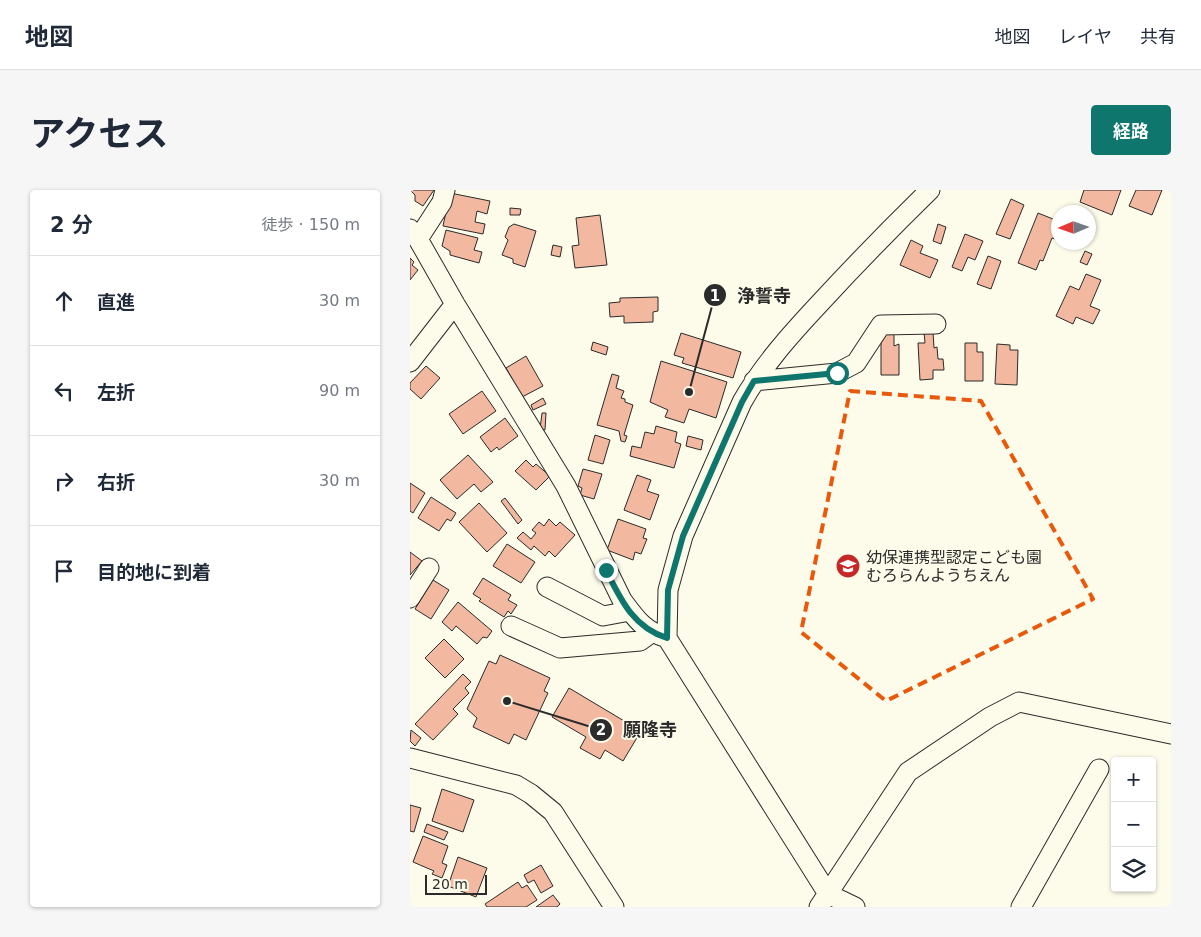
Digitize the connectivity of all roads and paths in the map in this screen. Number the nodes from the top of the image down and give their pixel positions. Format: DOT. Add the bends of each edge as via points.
graph roads {
  1 [pos="445,190"];
  2 [pos="930,190"];
  3 [pos="414,234"];
  4 [pos="455,304"];
  5 [pos="936,324"];
  6 [pos="410,362"];
  7 [pos="754,381"];
  8 [pos="429,568"];
  9 [pos="547,588"];
  10 [pos="410,598"];
  11 [pos="630,611"];
  12 [pos="511,626"];
  13 [pos="659,636"];
  14 [pos="1171,734"];
  15 [pos="410,758"];
  16 [pos="1099,769"];
  17 [pos="824,901"];
  18 [pos="614,907"];
  19 [pos="855,907"];
  20 [pos="1021,907"];
  1 -- 3 [label="street" via="442,202"];
  2 -- 7 [label="street" via="794,331"];
  3 -- 4 [label="street"];
  4 -- 6 [label="street"];
  4 -- 11 [label="street" via="566,486 606,570"];
  5 -- 7 [label="street" via="881,325 856,363 837,373"];
  7 -- 13 [label="street" via="683,536"];
  8 -- 10 [label="street"];
  9 -- 11 [label="street" via="603,616"];
  11 -- 13 [label="street"];
  12 -- 13 [label="street" via="560,648 640,641"];
  13 -- 17 [label="street"];
  14 -- 17 [label="street" via="1019,702 990,717 908,772"];
  15 -- 18 [label="street" via="516,785 531,794 553,812"];
  16 -- 20 [label="street"];
  17 -- 19 [label="street"];
}
